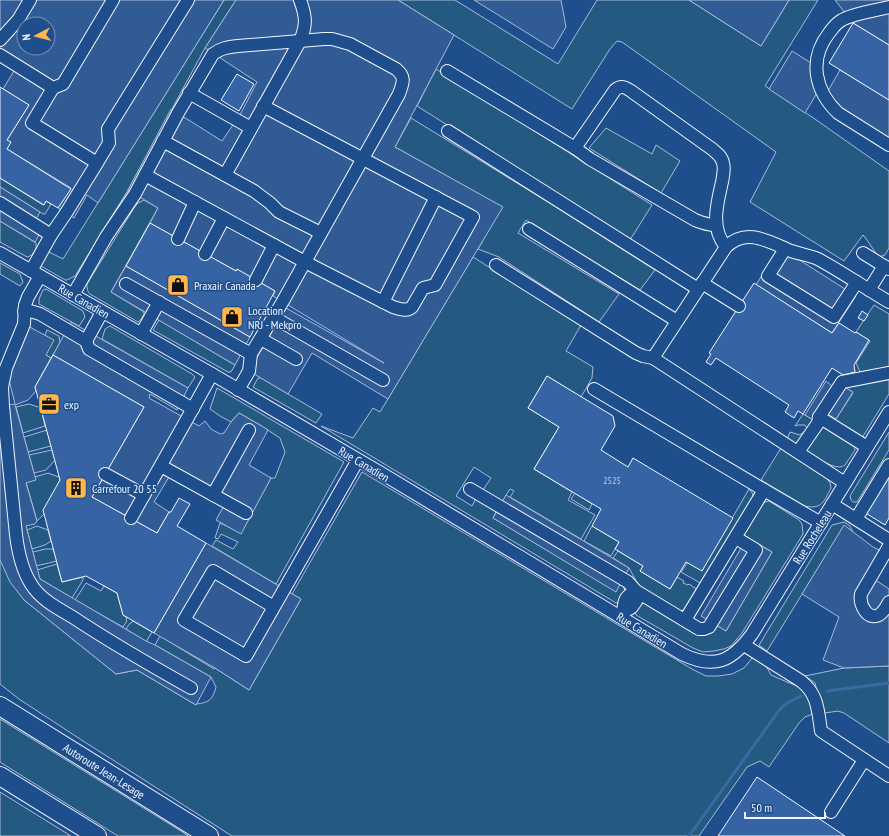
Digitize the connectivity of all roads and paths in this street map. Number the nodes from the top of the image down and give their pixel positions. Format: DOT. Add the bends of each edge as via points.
graph roads {
  1 [pos="30,0"];
  2 [pos="113,0"];
  3 [pos="188,0"];
  4 [pos="300,0"];
  5 [pos="889,7"];
  6 [pos="0,40"];
  7 [pos="300,41"];
  8 [pos="0,55"];
  9 [pos="447,70"];
  10 [pos="53,88"];
  11 [pos="189,93"];
  12 [pos="263,106"];
  13 [pos="251,128"];
  14 [pos="448,131"];
  15 [pos="163,141"];
  16 [pos="889,145"];
  17 [pos="575,148"];
  18 [pos="362,158"];
  19 [pos="97,163"];
  20 [pos="145,175"];
  21 [pos="225,175"];
  22 [pos="436,197"];
  23 [pos="195,202"];
  24 [pos="0,204"];
  25 [pos="224,218"];
  26 [pos="716,225"];
  27 [pos="529,229"];
  28 [pos="321,233"];
  29 [pos="51,234"];
  30 [pos="178,238"];
  31 [pos="274,245"];
  32 [pos="726,247"];
  33 [pos="785,248"];
  34 [pos="0,253"];
  35 [pos="863,253"];
  36 [pos="205,254"];
  37 [pos="305,262"];
  38 [pos="496,265"];
  39 [pos="887,268"];
  40 [pos="35,273"];
  41 [pos="256,280"];
  42 [pos="856,282"];
  43 [pos="126,284"];
  44 [pos="700,286"];
  45 [pos="869,290"];
  46 [pos="73,295"];
  47 [pos="159,302"];
  48 [pos="383,302"];
  49 [pos="889,302"];
  50 [pos="739,306"];
  51 [pos="24,311"];
  52 [pos="102,312"];
  53 [pos="273,317"];
  54 [pos="677,321"];
  55 [pos="142,334"];
  56 [pos="260,339"];
  57 [pos="86,341"];
  58 [pos="251,354"];
  59 [pos="653,358"];
  60 [pos="296,359"];
  61 [pos="889,373"];
  62 [pos="212,374"];
  63 [pos="382,380"];
  64 [pos="594,389"];
  65 [pos="238,390"];
  66 [pos="193,409"];
  67 [pos="819,417"];
  68 [pos="887,418"];
  69 [pos="249,430"];
  70 [pos="867,447"];
  71 [pos="798,452"];
  72 [pos="358,460"];
  73 [pos="889,465"];
  74 [pos="161,466"];
  75 [pos="105,474"];
  76 [pos="846,483"];
  77 [pos="470,489"];
  78 [pos="764,490"];
  79 [pos="144,495"];
  80 [pos="213,495"];
  81 [pos="832,504"];
  82 [pos="246,513"];
  83 [pos="131,518"];
  84 [pos="856,519"];
  85 [pos="820,523"];
  86 [pos="736,538"];
  87 [pos="889,540"];
  88 [pos="889,546"];
  89 [pos="636,591"];
  90 [pos="889,602"];
  91 [pos="274,607"];
  92 [pos="622,614"];
  93 [pos="685,620"];
  94 [pos="744,645"];
  95 [pos="730,657"];
  96 [pos="191,688"];
  97 [pos="0,706"];
  98 [pos="864,760"];
  99 [pos="0,776"];
  100 [pos="889,776"];
  101 [pos="831,812"];
  102 [pos="97,836"];
  103 [pos="209,836"];
  1 -- 6 [label="street" via="18,20"];
  2 -- 10 [label="street" via="63,84"];
  3 -- 19 [label="street" via="108,129 109,143"];
  4 -- 7 [label="street" via="305,22"];
  5 -- 16 [label="street" via="842,19 820,47 816,66 820,88 832,107"];
  7 -- 11 [label="street" via="218,50"];
  7 -- 12 [label="street"];
  7 -- 18 [label="street" via="324,39 350,44 401,73 403,78 399,94"];
  8 -- 10 [label="street"];
  9 -- 17 [label="street"];
  10 -- 19 [label="street" via="32,123"];
  11 -- 13 [label="street" via="227,110"];
  11 -- 15 [label="street"];
  12 -- 13 [label="street"];
  12 -- 18 [label="street"];
  13 -- 21 [label="street"];
  14 -- 44 [label="street"];
  15 -- 20 [label="street"];
  15 -- 21 [label="street"];
  17 -- 26 [label="street" via="694,220 702,224"];
  17 -- 26 [label="street" via="615,90 626,88 721,158 724,173 716,205"];
  18 -- 22 [label="street"];
  18 -- 28 [label="street"];
  19 -- 29 [label="street"];
  20 -- 23 [label="street"];
  20 -- 46 [label="street"];
  21 -- 28 [label="street" via="254,191 279,212"];
  22 -- 48 [label="street"];
  22 -- 48 [label="street" via="473,216 435,285 422,288 410,309 400,309"];
  23 -- 25 [label="street"];
  23 -- 30 [label="street"];
  24 -- 29 [label="street"];
  25 -- 31 [label="street"];
  25 -- 36 [label="street"];
  26 -- 32 [label="street" via="721,242"];
  27 -- 54 [label="street"];
  28 -- 37 [label="street"];
  29 -- 40 [label="street"];
  31 -- 37 [label="street"];
  31 -- 41 [label="street"];
  32 -- 33 [label="street" via="735,240 751,237"];
  32 -- 44 [label="street"];
  33 -- 42 [label="street" via="817,259"];
  33 -- 42 [label="street" via="768,276 834,317"];
  34 -- 40 [label="street, Rue Canadien"];
  35 -- 39 [label="street"];
  37 -- 48 [label="street"];
  37 -- 53 [label="street"];
  38 -- 59 [label="street" via="636,352"];
  39 -- 45 [label="street"];
  40 -- 46 [label="street, Rue Canadien"];
  40 -- 51 [label="street"];
  42 -- 45 [label="street"];
  43 -- 47 [label="street"];
  44 -- 50 [label="street"];
  44 -- 54 [label="street"];
  45 -- 49 [label="street"];
  46 -- 52 [label="street, Rue Canadien"];
  47 -- 55 [label="street"];
  47 -- 58 [label="street"];
  51 -- 57 [label="street" via="40,314"];
  51 -- 96 [label="street" via="24,324 6,368 2,387 16,535 27,576 36,591 58,608"];
  52 -- 55 [label="street, Rue Canadien"];
  52 -- 57 [label="street"];
  53 -- 56 [label="street"];
  53 -- 63 [label="street"];
  54 -- 59 [label="street"];
  55 -- 62 [label="street, Rue Canadien"];
  56 -- 58 [label="street"];
  56 -- 60 [label="street"];
  57 -- 66 [label="street" via="89,349"];
  58 -- 65 [label="street" via="249,371"];
  59 -- 71 [label="street"];
  61 -- 67 [label="street" via="842,382"];
  62 -- 65 [label="street, Rue Canadien"];
  62 -- 66 [label="street"];
  64 -- 78 [label="street"];
  65 -- 72 [label="street, Rue Canadien"];
  66 -- 74 [label="street"];
  67 -- 70 [label="street"];
  67 -- 71 [label="street" via="818,423"];
  68 -- 70 [label="street, Rue Rocheleau"];
  69 -- 80 [label="street"];
  70 -- 76 [label="street, Rue Rocheleau"];
  71 -- 76 [label="street"];
  72 -- 91 [label="street"];
  72 -- 92 [label="street, Rue Canadien"];
  73 -- 84 [label="street"];
  74 -- 79 [label="street"];
  74 -- 80 [label="street"];
  75 -- 79 [label="street"];
  76 -- 81 [label="street, Rue Rocheleau"];
  77 -- 89 [label="street" via="628,582"];
  78 -- 85 [label="street"];
  78 -- 86 [label="street"];
  79 -- 83 [label="street"];
  80 -- 82 [label="street"];
  81 -- 84 [label="street"];
  81 -- 85 [label="street, Rue Rocheleau"];
  84 -- 87 [label="street"];
  85 -- 94 [label="street, Rue Rocheleau"];
  86 -- 93 [label="street"];
  86 -- 93 [label="street" via="756,550 709,627 699,629"];
  88 -- 90 [label="street" via="860,598 865,611 876,616 884,611"];
  89 -- 92 [label="street" via="638,598 632,607"];
  89 -- 93 [label="street"];
  91 -- 91 [label="street" via="246,656 184,620 213,571"];
  92 -- 95 [label="street, Rue Canadien" via="682,654 696,660 711,662"];
  94 -- 95 [label="street, Rue Rocheleau"];
  94 -- 98 [label="street" via="802,680 812,691 817,702 821,731"];
  97 -- 103 [label="highway, Autoroute Jean-Lesage"];
  98 -- 100 [label="street"];
  98 -- 101 [label="street"];
  99 -- 102 [label="highway"];
}
